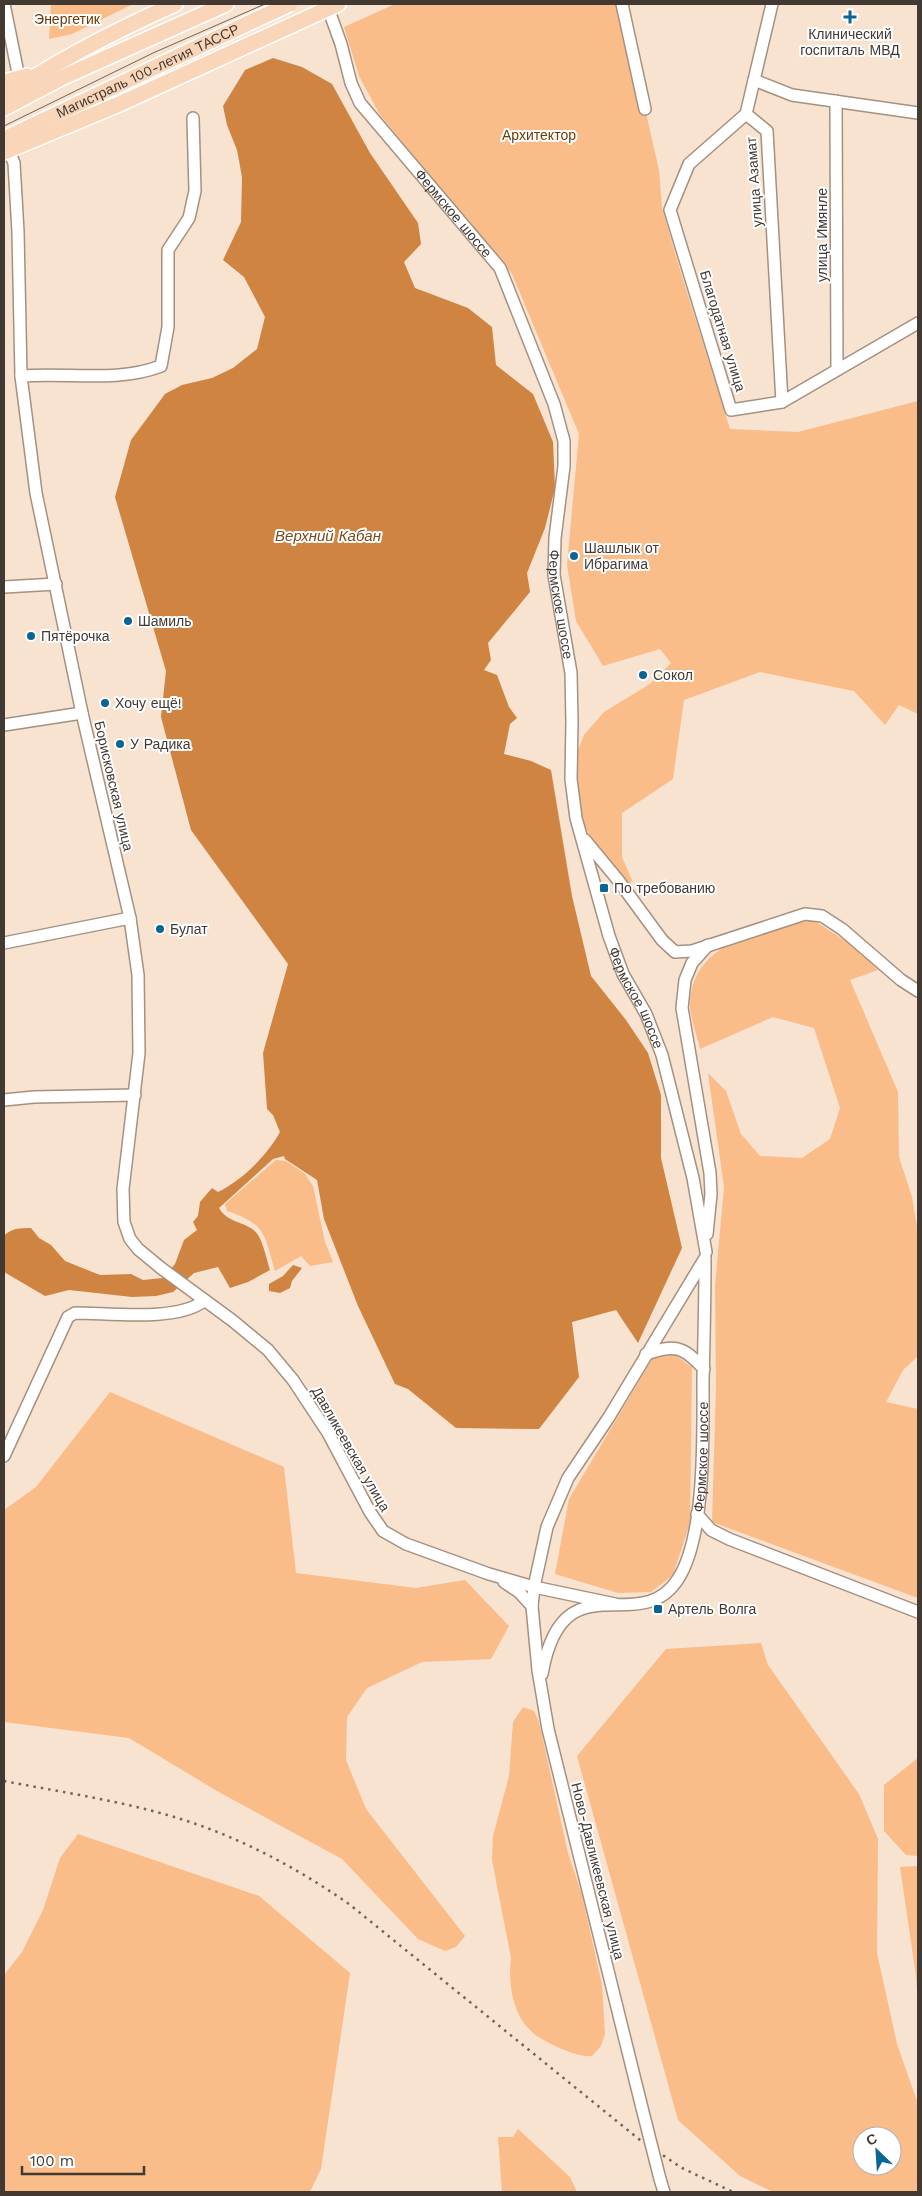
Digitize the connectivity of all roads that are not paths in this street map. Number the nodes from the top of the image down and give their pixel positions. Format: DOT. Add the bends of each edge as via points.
graph roads {
  1 [pos="4,4"];
  2 [pos="175,4"];
  3 [pos="226,4"];
  4 [pos="289,4"];
  5 [pos="625,4"];
  6 [pos="772,4"];
  7 [pos="331,5"];
  8 [pos="269,35"];
  9 [pos="38,73"];
  10 [pos="19,78"];
  11 [pos="754,80"];
  12 [pos="4,82"];
  13 [pos="4,97"];
  14 [pos="836,101"];
  15 [pos="4,108"];
  16 [pos="645,109"];
  17 [pos="918,113"];
  18 [pos="746,114"];
  19 [pos="193,118"];
  20 [pos="5,147"];
  21 [pos="918,323"];
  22 [pos="837,370"];
  23 [pos="21,376"];
  24 [pos="782,402"];
  25 [pos="56,584"];
  26 [pos="4,587"];
  27 [pos="82,713"];
  28 [pos="4,725"];
  29 [pos="576,818"];
  30 [pos="130,918"];
  31 [pos="4,944"];
  32 [pos="708,945"];
  33 [pos="918,991"];
  34 [pos="135,1095"];
  35 [pos="4,1100"];
  36 [pos="124,1222"];
  37 [pos="706,1255"];
  38 [pos="204,1301"];
  39 [pos="646,1354"];
  40 [pos="704,1369"];
  41 [pos="4,1456"];
  42 [pos="697,1514"];
  43 [pos="729,1539"];
  44 [pos="691,1551"];
  45 [pos="489,1574"];
  46 [pos="534,1587"];
  47 [pos="615,1604"];
  48 [pos="532,1606"];
  49 [pos="918,1612"];
  50 [pos="541,1683"];
  51 [pos="664,2192"];
  1 -- 10 [label="street"];
  2 -- 9 [label="main road"];
  3 -- 15 [label="main road, Магистраль 100-летия ТАССР" via="61,78"];
  4 -- 8 [label="main road" via="284,22"];
  4 -- 20 [label="main road, Магистраль 100-летия ТАССР, bridge"];
  5 -- 16 [label="street"];
  6 -- 11 [label="street"];
  7 -- 8 [label="main road"];
  7 -- 29 [label="street, Фермское шоссе" via="351,83 360,103 500,268 554,404 564,441 564,466 554,575 571,674 571,779"];
  8 -- 20 [label="main road" via="117,105"];
  9 -- 10 [label="main road"];
  9 -- 13 [label="main road"];
  10 -- 12 [label="main road"];
  11 -- 14 [label="street" via="792,96"];
  11 -- 18 [label="street"];
  14 -- 17 [label="street"];
  14 -- 22 [label="street, улица Имянле"];
  18 -- 24 [label="street, улица Азамат" via="767,131"];
  18 -- 24 [label="street, Благодатная улица" via="689,164 670,210 731,410"];
  19 -- 23 [label="street" via="194,190 189,218 168,250 168,327 161,366 130,373"];
  20 -- 23 [label="street, Борисковская улица" via="14,163"];
  21 -- 22 [label="street, Благодатная улица"];
  22 -- 24 [label="street, Благодатная улица"];
  23 -- 25 [label="street, Борисковская улица" via="36,493"];
  25 -- 26 [label="street"];
  25 -- 27 [label="street, Борисковская улица"];
  27 -- 28 [label="street"];
  27 -- 30 [label="street, Борисковская улица"];
  29 -- 32 [label="street" via="588,845 662,940 675,952 692,951"];
  29 -- 37 [label="street, Фермское шоссе" via="609,936 623,974 646,1014 662,1055 693,1178"];
  30 -- 31 [label="street"];
  30 -- 34 [label="street, Борисковская улица" via="138,975 139,1053"];
  32 -- 33 [label="street" via="805,914 822,916"];
  32 -- 37 [label="street, Фермское шоссе" via="692,963 685,980 682,1008 710,1174"];
  34 -- 35 [label="street"];
  34 -- 36 [label="street, Борисковская улица" via="124,1189"];
  36 -- 38 [label="street, Давликеевская улица" via="138,1249"];
  37 -- 39 [label="street, Фермское шоссе"];
  37 -- 40 [label="street, Фермское шоссе"];
  38 -- 41 [label="street" via="193,1309 165,1314 75,1313 68,1317"];
  38 -- 45 [label="street, Давликеевская улица" via="268,1350 293,1380 328,1433 382,1531 406,1544"];
  39 -- 40 [label="street" via="663,1348 677,1348 691,1355"];
  39 -- 46 [label="street, Фермское шоссе" via="568,1478 547,1527"];
  40 -- 42 [label="street, Фермское шоссе" via="703,1453"];
  42 -- 43 [label="street" via="705,1525"];
  42 -- 44 [label="street, Фермское шоссе"];
  43 -- 44 [label="street" via="709,1536 700,1540"];
  43 -- 49 [label="street"];
  44 -- 47 [label="street, Фермское шоссе" via="678,1580 662,1595 642,1603"];
  45 -- 46 [label="street, Фермское шоссе"];
  45 -- 48 [label="street" via="520,1592"];
  46 -- 47 [label="street, Фермское шоссе"];
  46 -- 48 [label="street, Фермское шоссе"];
  47 -- 50 [label="street, Фермское шоссе" via="582,1609 566,1618 556,1629 546,1651"];
  48 -- 50 [label="street, Ново-Давликеевская улица"];
  50 -- 51 [label="street, Ново-Давликеевская улица, bridge" via="570,1825"];
}
